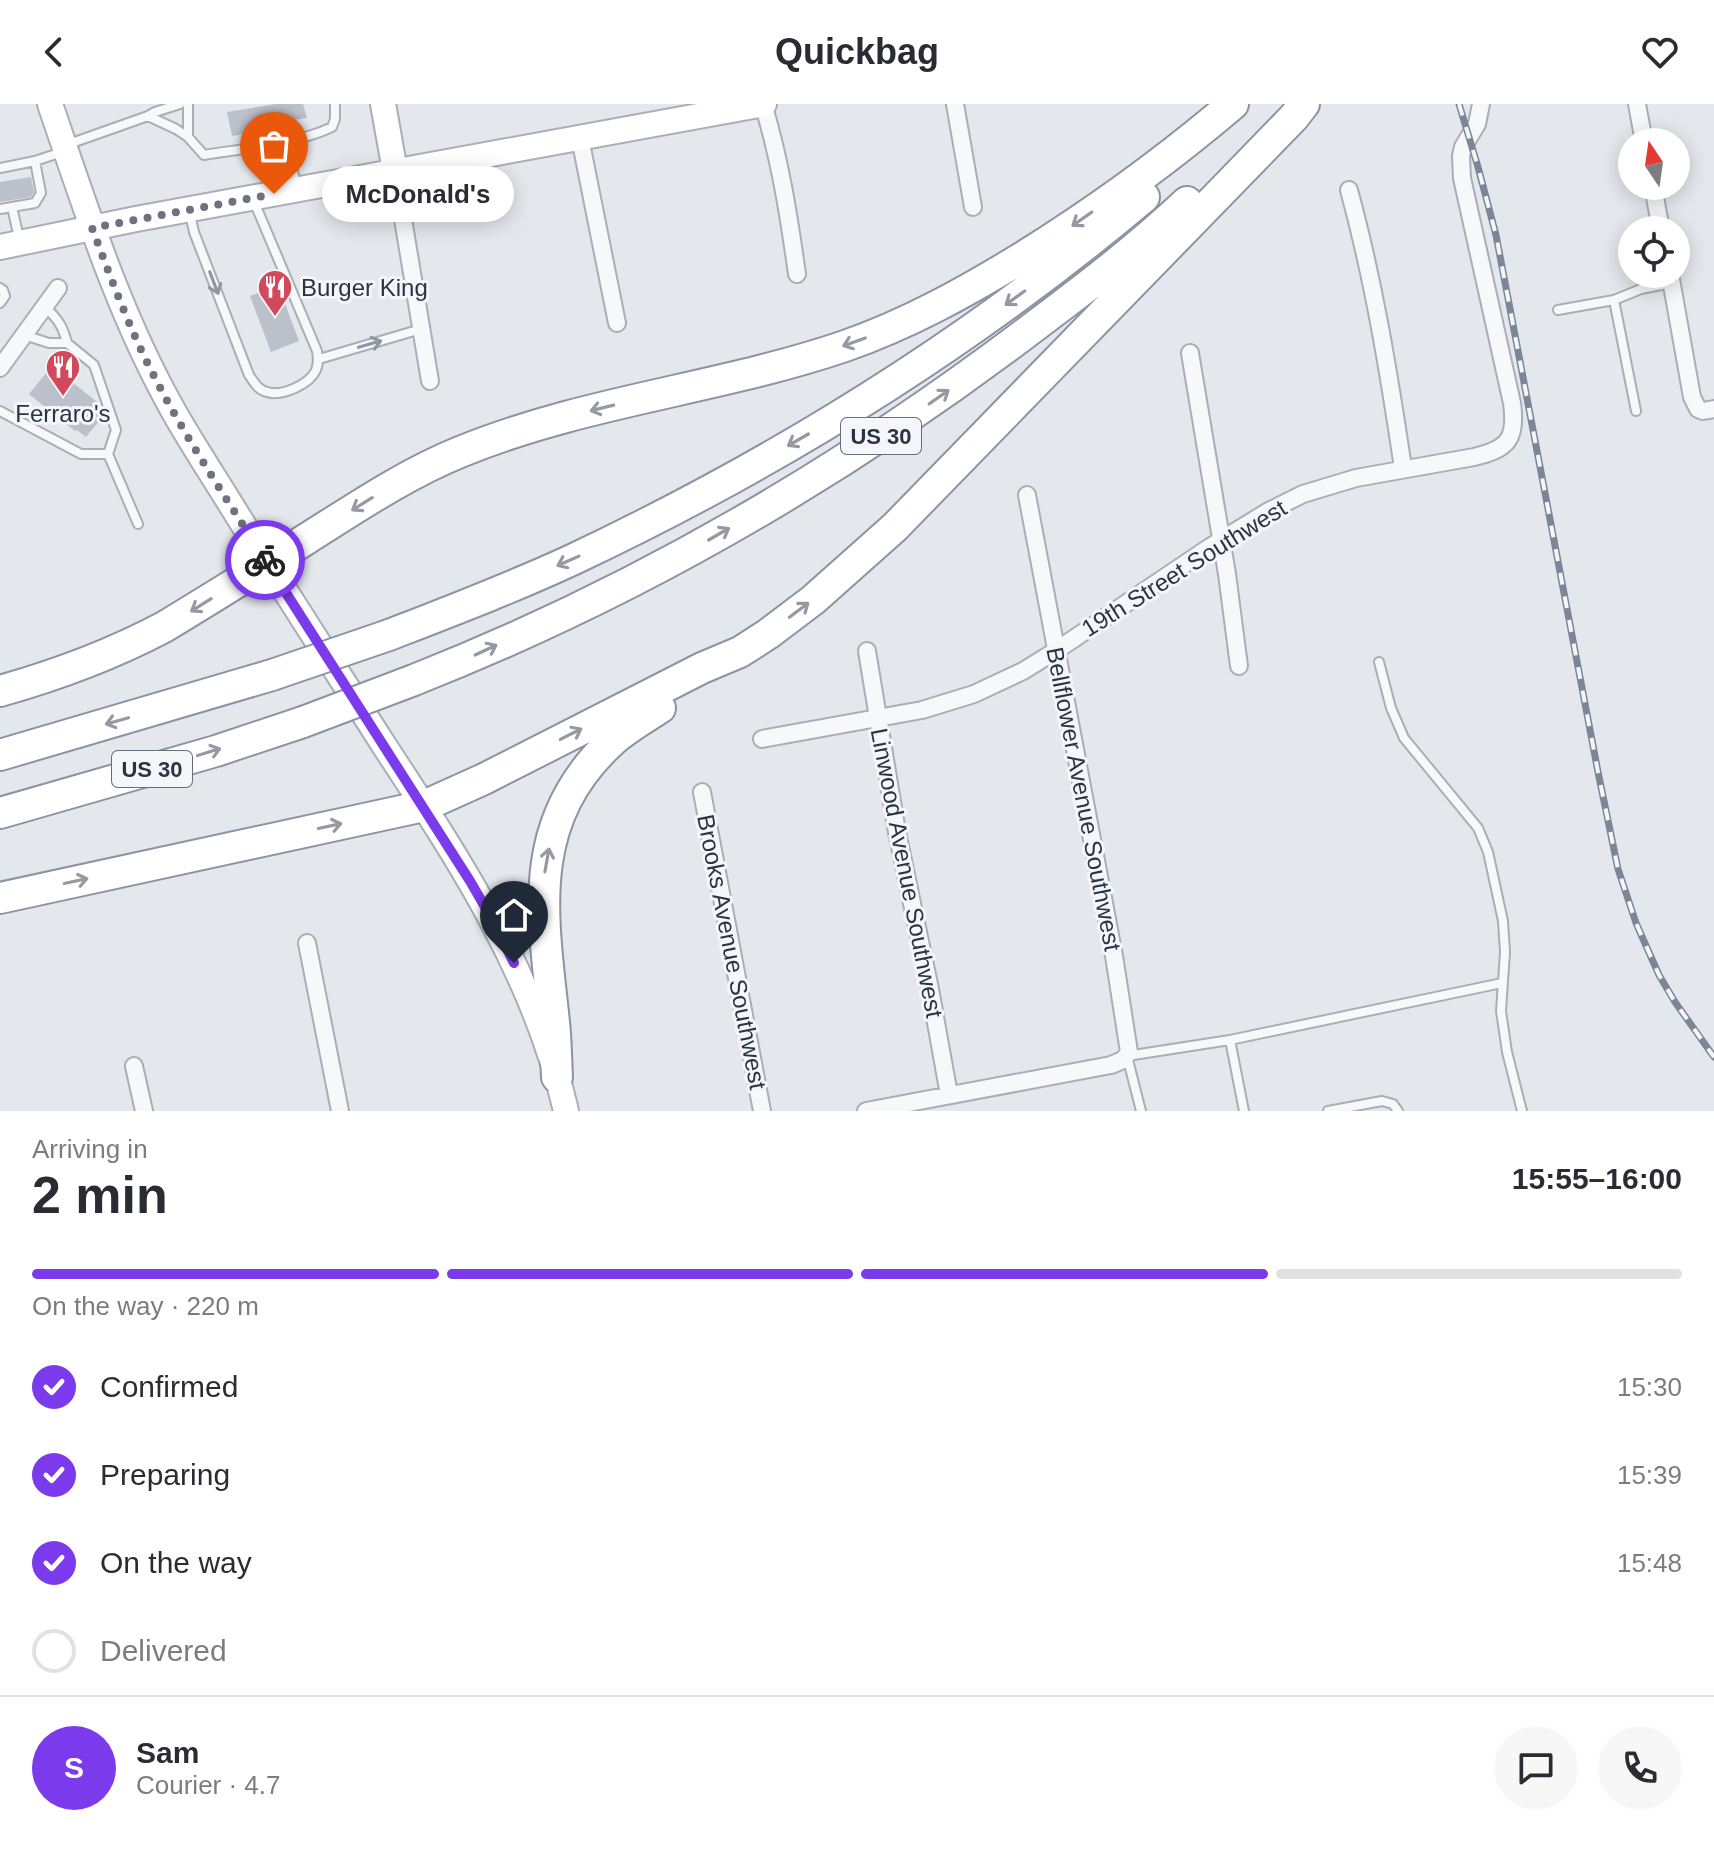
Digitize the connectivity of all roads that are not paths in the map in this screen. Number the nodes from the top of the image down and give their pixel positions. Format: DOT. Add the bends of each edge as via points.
graph roads {
  1 [pos="50,104"];
  2 [pos="180,104"];
  3 [pos="188,104"];
  4 [pos="335,104"];
  5 [pos="383,104"];
  6 [pos="763,104"];
  7 [pos="955,104"];
  8 [pos="1233,104"];
  9 [pos="1246,104"];
  10 [pos="1292,104"];
  11 [pos="1304,104"];
  12 [pos="1481,104"];
  13 [pos="1637,104"];
  14 [pos="148,116"];
  15 [pos="1641,128"];
  16 [pos="188,137"];
  17 [pos="580,138"];
  18 [pos="286,140"];
  19 [pos="65,148"];
  20 [pos="35,161"];
  21 [pos="0,168"];
  22 [pos="395,171"];
  23 [pos="297,189"];
  24 [pos="1349,190"];
  25 [pos="252,198"];
  26 [pos="12,207"];
  27 [pos="973,207"];
  28 [pos="0,209"];
  29 [pos="189,209"];
  30 [pos="92,228"];
  31 [pos="10,245"];
  32 [pos="797,274"];
  33 [pos="0,288"];
  34 [pos="58,288"];
  35 [pos="1644,288"];
  36 [pos="1673,288"];
  37 [pos="1614,300"];
  38 [pos="0,303"];
  39 [pos="45,307"];
  40 [pos="1558,310"];
  41 [pos="617,323"];
  42 [pos="421,329"];
  43 [pos="24,335"];
  44 [pos="67,343"];
  45 [pos="1190,353"];
  46 [pos="319,359"];
  47 [pos="0,368"];
  48 [pos="430,381"];
  49 [pos="1706,409"];
  50 [pos="0,411"];
  51 [pos="1636,411"];
  52 [pos="108,454"];
  53 [pos="1403,468"];
  54 [pos="1027,495"];
  55 [pos="138,524"];
  56 [pos="1221,540"];
  57 [pos="267,564"];
  58 [pos="1057,650"];
  59 [pos="867,651"];
  60 [pos="740,652"];
  61 [pos="1379,662"];
  62 [pos="1239,666"];
  63 [pos="0,691"];
  64 [pos="878,719"];
  65 [pos="762,739"];
  66 [pos="0,755"];
  67 [pos="702,792"];
  68 [pos="424,806"];
  69 [pos="0,813"];
  70 [pos="0,898"];
  71 [pos="307,943"];
  72 [pos="1502,983"];
  73 [pos="1230,1040"];
  74 [pos="1127,1056"];
  75 [pos="134,1066"];
  76 [pos="557,1077"];
  77 [pos="945,1101"];
  78 [pos="144,1111"];
  79 [pos="340,1111"];
  80 [pos="566,1111"];
  81 [pos="762,1111"];
  82 [pos="866,1111"];
  83 [pos="1141,1111"];
  84 [pos="1244,1111"];
  85 [pos="1328,1111"];
  86 [pos="1398,1111"];
  87 [pos="1522,1111"];
  1 -- 19 [label="street"];
  2 -- 14 [label="lane"];
  3 -- 16 [label="lane"];
  4 -- 18 [label="lane" via="332,127"];
  5 -- 22 [label="street"];
  6 -- 17 [label="street"];
  6 -- 32 [label="street"];
  7 -- 27 [label="street"];
  8 -- 57 [label="highway, one-way" via="1062,233 899,325 805,358 572,416 463,450 392,485"];
  9 -- 66 [label="highway, US 30, one-way, bridge" via="1097,236 974,327 847,411 618,537 389,635"];
  69 -- 10 [label="highway, US 30, one-way, bridge" via="216,751 414,680 614,590 709,540 856,453 982,366 1177,212"];
  60 -- 11 [label="highway, one-way" via="813,600 895,527"];
  12 -- 53 [label="street, 19th Street Southwest" via="1477,124 1463,147 1462,178 1513,425 1507,443 1492,452"];
  13 -- 15 [label="street"];
  14 -- 16 [label="lane"];
  14 -- 19 [label="lane"];
  16 -- 18 [label="lane" via="204,155"];
  17 -- 22 [label="street"];
  17 -- 41 [label="street"];
  18 -- 23 [label="lane"];
  19 -- 20 [label="lane"];
  19 -- 30 [label="street"];
  20 -- 21 [label="lane"];
  20 -- 26 [label="lane" via="41,193 35,203"];
  22 -- 23 [label="street"];
  22 -- 42 [label="street"];
  23 -- 25 [label="street"];
  24 -- 53 [label="street" via="1376,299"];
  25 -- 29 [label="street"];
  25 -- 46 [label="lane"];
  26 -- 28 [label="lane"];
  26 -- 31 [label="lane"];
  29 -- 30 [label="street"];
  29 -- 46 [label="lane, one-way" via="249,375 259,388 278,393 294,388 310,378"];
  30 -- 31 [label="street"];
  30 -- 57 [label="street" via="154,377"];
  33 -- 38 [label="lane" via="5,296"];
  34 -- 39 [label="street"];
  35 -- 37 [label="lane"];
  36 -- 49 [label="street" via="1692,397"];
  37 -- 40 [label="lane"];
  37 -- 51 [label="lane"];
  39 -- 43 [label="street"];
  39 -- 44 [label="lane" via="58,319"];
  46 -- 42 [label="lane, one-way"];
  42 -- 48 [label="street"];
  43 -- 44 [label="lane"];
  43 -- 47 [label="street"];
  44 -- 52 [label="lane" via="94,365 116,430"];
  45 -- 56 [label="street"];
  50 -- 52 [label="lane" via="81,454"];
  52 -- 55 [label="lane"];
  53 -- 56 [label="street, 19th Street Southwest" via="1303,494"];
  54 -- 58 [label="street, Bellflower Avenue Southwest"];
  56 -- 58 [label="street, 19th Street Southwest"];
  56 -- 62 [label="street"];
  57 -- 63 [label="highway, one-way" via="135,643"];
  57 -- 68 [label="street"];
  58 -- 64 [label="street, 19th Street Southwest" via="974,694"];
  58 -- 74 [label="street, Bellflower Avenue Southwest" via="1129,1044"];
  59 -- 64 [label="street, Linwood Avenue Southwest"];
  68 -- 60 [label="highway, one-way"];
  76 -- 60 [label="highway, one-way" via="543,884 563,808 584,772 610,743"];
  61 -- 72 [label="lane" via="1404,738 1478,828 1488,852 1503,921"];
  64 -- 65 [label="street, 19th Street Southwest"];
  64 -- 77 [label="street, Linwood Avenue Southwest" via="930,989"];
  67 -- 81 [label="street, Brooks Avenue Southwest"];
  70 -- 68 [label="highway, one-way"];
  68 -- 76 [label="street" via="492,919"];
  71 -- 79 [label="street"];
  72 -- 73 [label="lane"];
  72 -- 87 [label="lane" via="1507,1052"];
  73 -- 74 [label="lane"];
  73 -- 84 [label="lane"];
  74 -- 77 [label="street" via="1111,1065"];
  74 -- 83 [label="lane"];
  75 -- 78 [label="street"];
  76 -- 80 [label="street"];
  77 -- 82 [label="street"];
  85 -- 86 [label="lane" via="1382,1101"];
}
